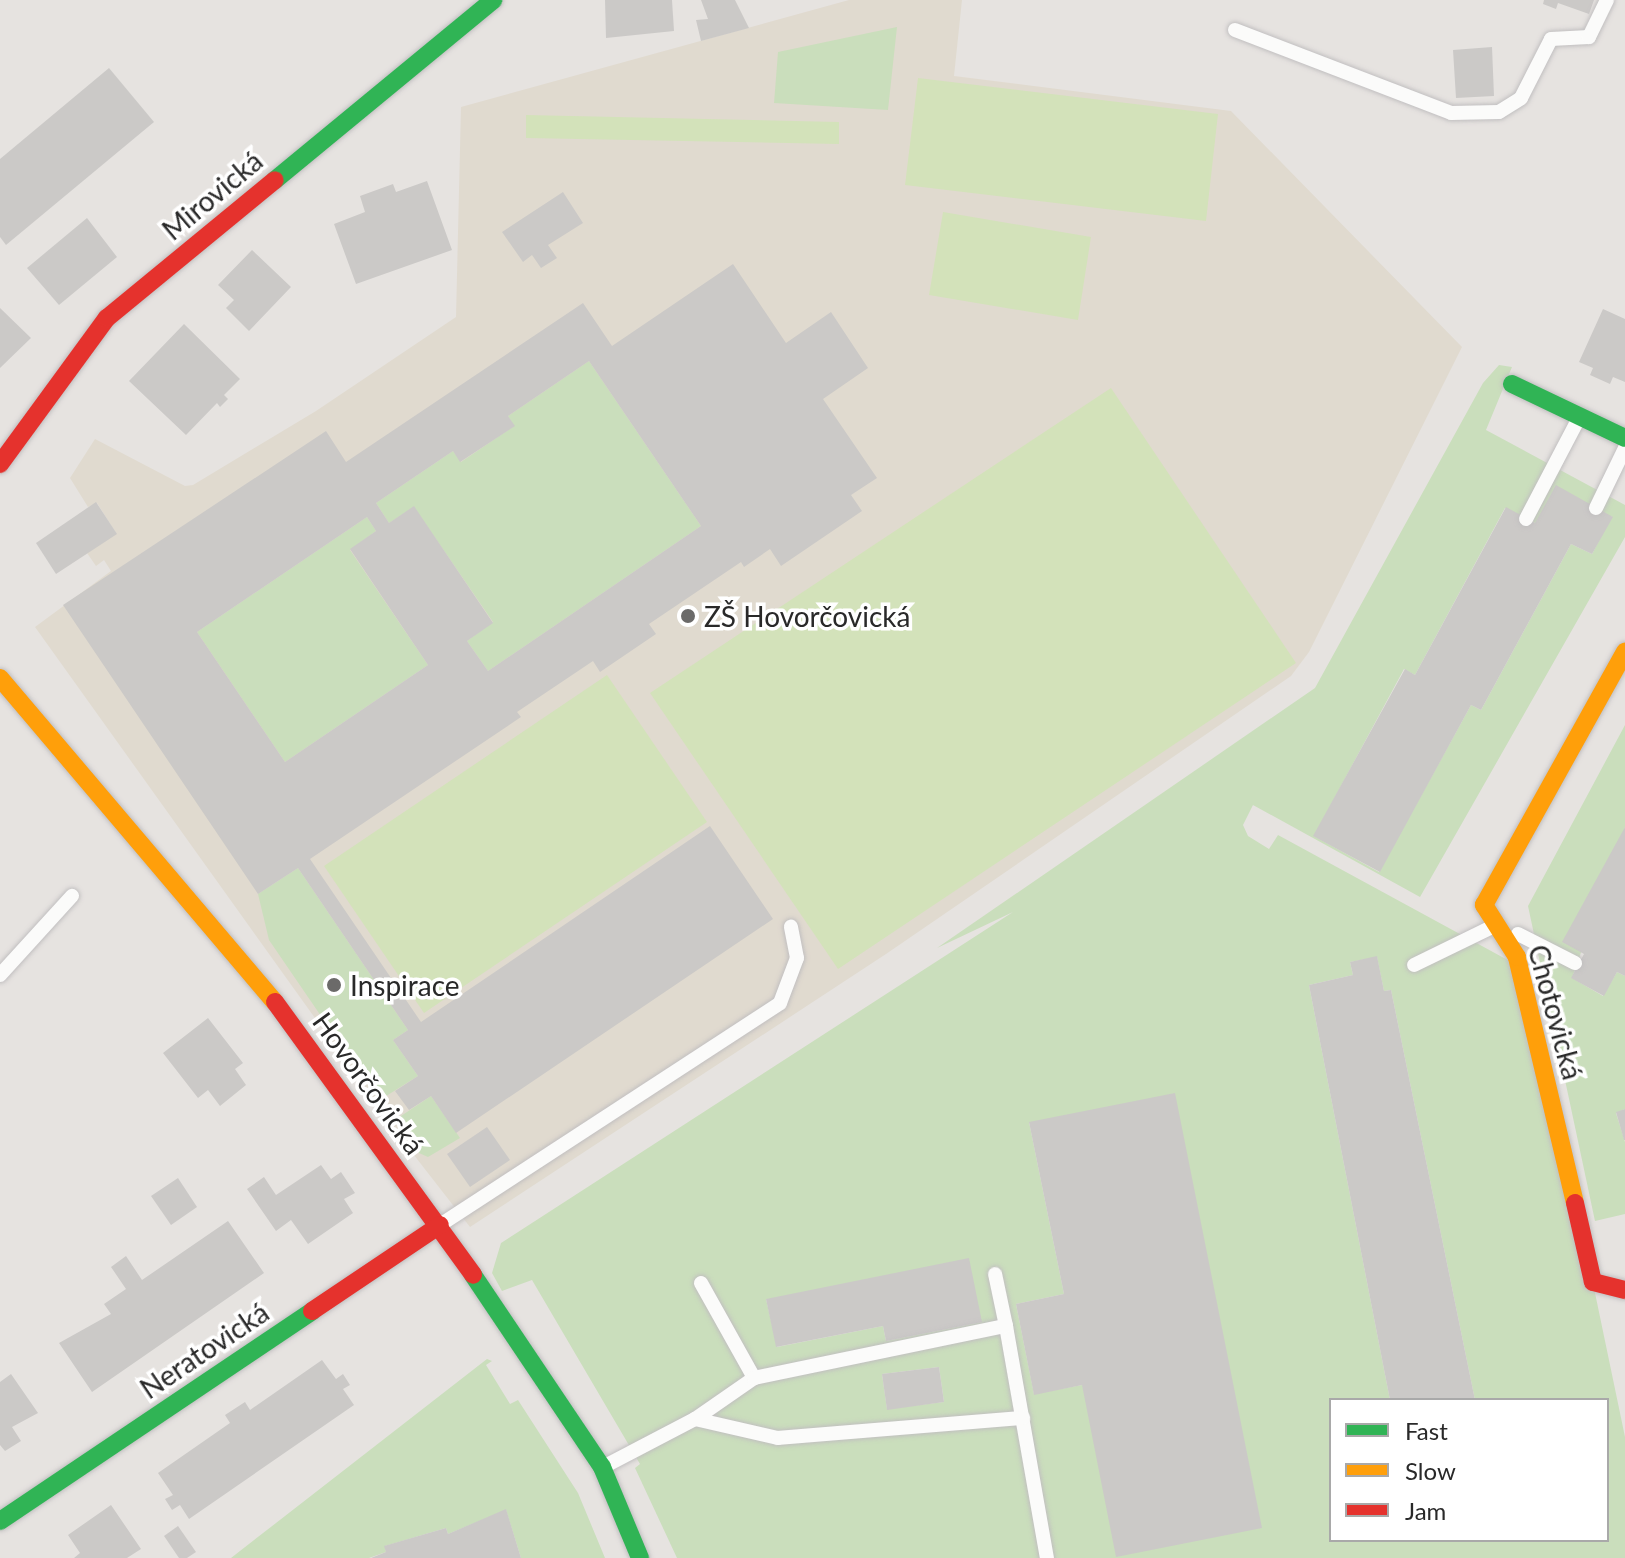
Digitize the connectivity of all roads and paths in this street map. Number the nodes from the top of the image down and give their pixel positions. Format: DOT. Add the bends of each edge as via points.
graph roads {
  1 [pos="493,0"];
  2 [pos="1607,0"];
  3 [pos="1235,30"];
  4 [pos="1512,384"];
  5 [pos="1580,416"];
  6 [pos="1625,438"];
  7 [pos="1625,448"];
  8 [pos="0,464"];
  9 [pos="1596,508"];
  10 [pos="1526,519"];
  11 [pos="1625,652"];
  12 [pos="0,678"];
  13 [pos="72,896"];
  14 [pos="1498,924"];
  15 [pos="791,927"];
  16 [pos="1575,963"];
  17 [pos="1414,965"];
  18 [pos="0,975"];
  19 [pos="440,1225"];
  20 [pos="995,1274"];
  21 [pos="701,1283"];
  22 [pos="1625,1290"];
  23 [pos="1006,1326"];
  24 [pos="754,1378"];
  25 [pos="1023,1418"];
  26 [pos="695,1419"];
  27 [pos="602,1467"];
  28 [pos="0,1521"];
  29 [pos="640,1558"];
  30 [pos="1047,1558"];
  1 -- 8 [label="street, Mirovická" via="107,318"];
  2 -- 3 [label="lane" via="1589,37 1551,39 1521,98 1499,112 1451,113"];
  4 -- 5 [label="street"];
  5 -- 6 [label="street"];
  5 -- 10 [label="lane"];
  7 -- 9 [label="lane"];
  11 -- 14 [label="street, Chotovická" via="1484,905"];
  12 -- 19 [label="street, Hovorčovická" via="245,962"];
  13 -- 18 [label="lane"];
  14 -- 16 [label="lane"];
  14 -- 17 [label="lane"];
  14 -- 22 [label="street, Chotovická" via="1517,957 1593,1282"];
  15 -- 19 [label="lane" via="797,958 780,1003"];
  19 -- 27 [label="street, Hovorčovická"];
  19 -- 28 [label="street, Neratovická"];
  20 -- 23 [label="lane"];
  21 -- 24 [label="lane"];
  23 -- 24 [label="lane"];
  23 -- 25 [label="lane"];
  24 -- 26 [label="lane"];
  25 -- 26 [label="lane" via="778,1438"];
  25 -- 30 [label="lane"];
  26 -- 27 [label="lane"];
  27 -- 29 [label="street, Hovorčovická"];
}
